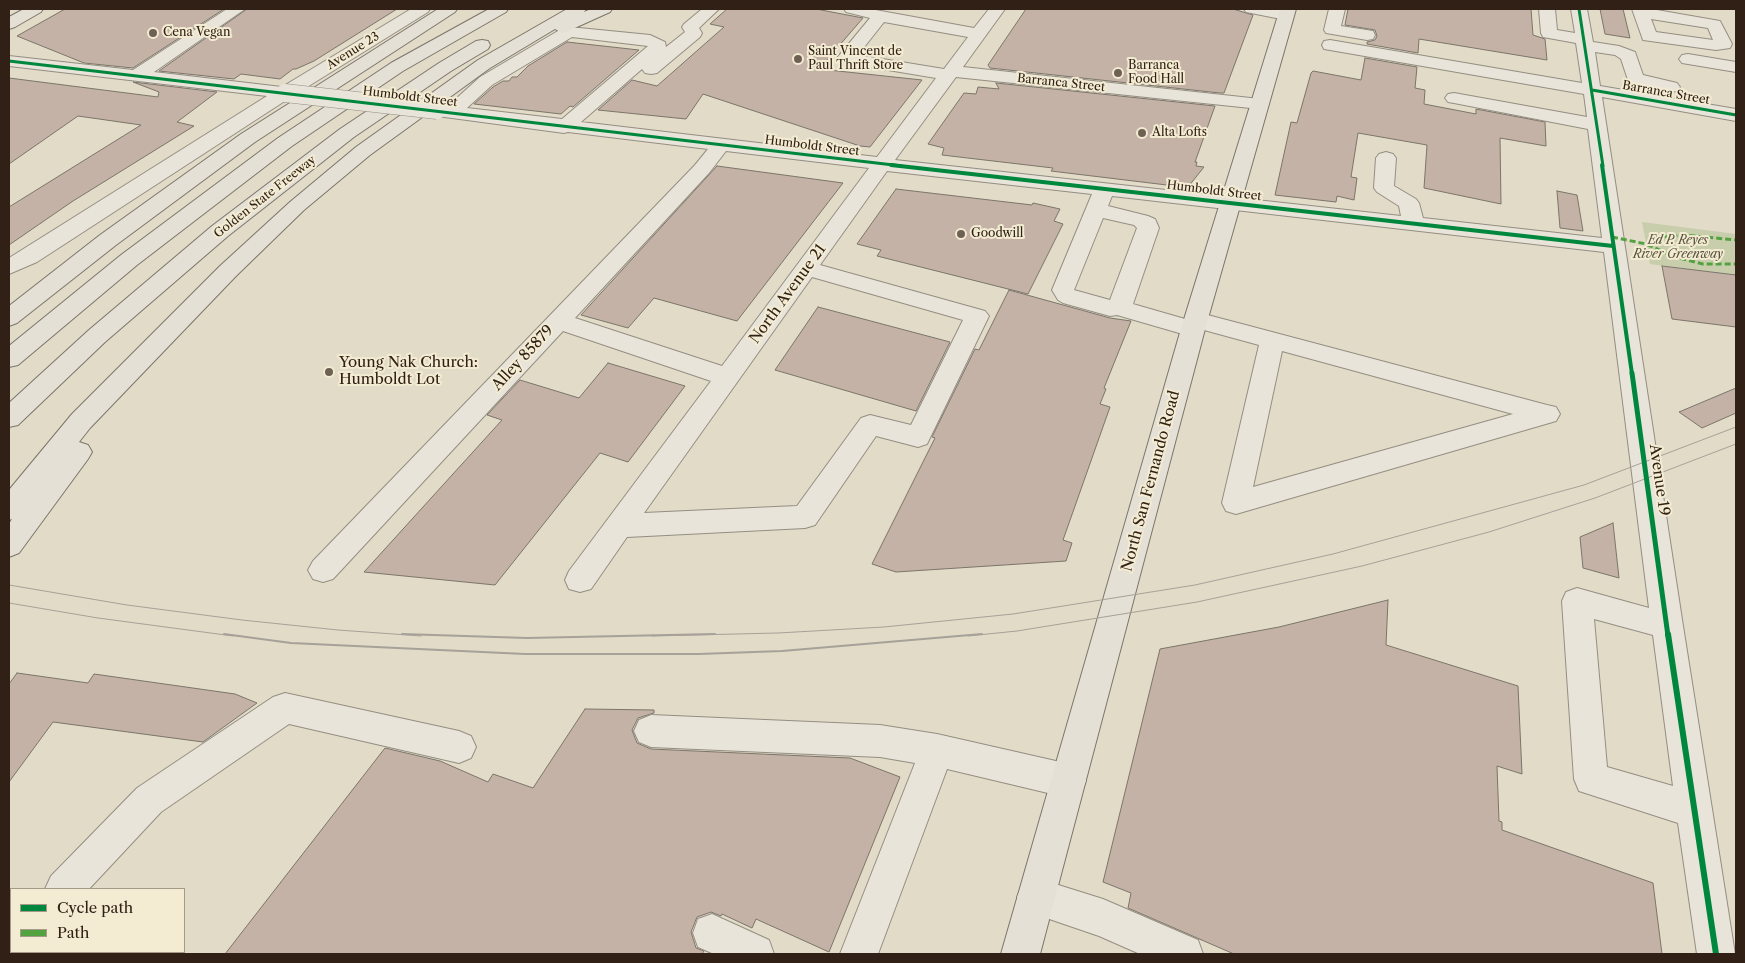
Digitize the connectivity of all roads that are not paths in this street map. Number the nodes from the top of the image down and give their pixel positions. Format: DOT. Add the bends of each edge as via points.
graph roads {
  1 [pos="35,9"];
  2 [pos="237,9"];
  3 [pos="422,9"];
  4 [pos="449,9"];
  5 [pos="476,9"];
  6 [pos="500,9"];
  7 [pos="546,9"];
  8 [pos="578,9"];
  9 [pos="604,9"];
  10 [pos="710,9"];
  11 [pos="852,9"];
  12 [pos="997,9"];
  13 [pos="1252,9"];
  14 [pos="1337,9"];
  15 [pos="1547,9"];
  16 [pos="1579,9"];
  17 [pos="1641,10"];
  18 [pos="1287,12"];
  19 [pos="880,16"];
  20 [pos="9,24"];
  21 [pos="979,34"];
  22 [pos="1649,36"];
  23 [pos="1584,39"];
  24 [pos="1330,45"];
  25 [pos="1653,53"];
  26 [pos="1671,56"];
  27 [pos="1630,61"];
  28 [pos="9,62"];
  29 [pos="1533,64"];
  30 [pos="397,67"];
  31 [pos="1736,71"];
  32 [pos="950,73"];
  33 [pos="138,76"];
  34 [pos="1592,90"];
  35 [pos="285,93"];
  36 [pos="1454,98"];
  37 [pos="1736,98"];
  38 [pos="1260,104"];
  39 [pos="444,105"];
  40 [pos="1736,115"];
  41 [pos="1597,125"];
  42 [pos="571,128"];
  43 [pos="721,145"];
  44 [pos="1386,158"];
  45 [pos="882,164"];
  46 [pos="1105,188"];
  47 [pos="1230,203"];
  48 [pos="1096,210"];
  49 [pos="1413,223"];
  50 [pos="108,240"];
  51 [pos="1613,246"];
  52 [pos="9,266"];
  53 [pos="806,268"];
  54 [pos="9,307"];
  55 [pos="1117,307"];
  56 [pos="9,318"];
  57 [pos="559,320"];
  58 [pos="1194,325"];
  59 [pos="1272,340"];
  60 [pos="151,352"];
  61 [pos="9,359"];
  62 [pos="727,377"];
  63 [pos="9,418"];
  64 [pos="9,509"];
  65 [pos="618,526"];
  66 [pos="9,544"];
  67 [pos="323,570"];
  68 [pos="580,580"];
  69 [pos="1666,626"];
  70 [pos="651,731"];
  71 [pos="460,747"];
  72 [pos="938,750"];
  73 [pos="1069,781"];
  74 [pos="1695,810"];
  75 [pos="65,888"];
  76 [pos="1036,897"];
  77 [pos="712,934"];
  78 [pos="755,954"];
  79 [pos="859,954"];
  80 [pos="1020,954"];
  81 [pos="1184,954"];
  82 [pos="1716,954"];
  1 -- 20 [label="main road"];
  2 -- 33 [label="street"];
  3 -- 35 [label="street, Avenue 23"];
  4 -- 50 [label="main road" via="248,138"];
  5 -- 30 [label="main road"];
  6 -- 30 [label="main road"];
  7 -- 63 [label="main road, Golden State Freeway" via="445,67 347,133 220,232 97,336"];
  8 -- 39 [label="main road" via="484,64"];
  9 -- 39 [label="main road" via="563,28"];
  10 -- 42 [label="street" via="690,27 694,33"];
  11 -- 19 [label="street"];
  12 -- 21 [label="street, North Avenue 21"];
  13 -- 18 [label="street"];
  14 -- 29 [label="street" via="1332,30"];
  15 -- 23 [label="street" via="1549,34"];
  16 -- 23 [label="street, Avenue 19"];
  17 -- 22 [label="street"];
  17 -- 22 [label="street" via="1714,24 1724,44"];
  18 -- 38 [label="main road, North San Fernando Road"];
  19 -- 21 [label="street"];
  19 -- 32 [label="street, Barranca Street" via="846,58"];
  21 -- 32 [label="street, North Avenue 21"];
  22 -- 23 [label="street" via="1643,41"];
  23 -- 27 [label="street"];
  23 -- 34 [label="street, Avenue 19"];
  24 -- 34 [label="street, Barranca Street"];
  25 -- 27 [label="street"];
  26 -- 31 [label="street"];
  27 -- 31 [label="street"];
  27 -- 37 [label="street"];
  28 -- 33 [label="street, Humboldt Street"];
  30 -- 61 [label="main road" via="207,199"];
  32 -- 38 [label="street, Barranca Street"];
  32 -- 45 [label="street, North Avenue 21"];
  33 -- 35 [label="street, Humboldt Street"];
  34 -- 40 [label="street, Barranca Street"];
  34 -- 41 [label="street, Avenue 19"];
  35 -- 39 [label="street, Humboldt Street, bridge"];
  35 -- 52 [label="street, Avenue 23" via="29,257"];
  36 -- 41 [label="street"];
  38 -- 47 [label="main road, North San Fernando Road"];
  39 -- 42 [label="street, Humboldt Street"];
  39 -- 42 [label="street" via="569,32 650,40 659,46"];
  39 -- 60 [label="main road" via="363,151 297,206 228,271"];
  41 -- 51 [label="street, Avenue 19"];
  42 -- 43 [label="street, Humboldt Street"];
  43 -- 45 [label="street, Humboldt Street"];
  43 -- 57 [label="street, Alley 85879"];
  44 -- 49 [label="street" via="1384,188 1409,202"];
  45 -- 46 [label="street, Humboldt Street"];
  45 -- 53 [label="street, North Avenue 21"];
  46 -- 47 [label="street, Humboldt Street"];
  46 -- 48 [label="street"];
  47 -- 49 [label="street, Humboldt Street"];
  47 -- 58 [label="main road, North San Fernando Road"];
  48 -- 55 [label="street" via="1141,220 1148,228 1121,304"];
  48 -- 55 [label="street" via="1063,290 1071,298"];
  49 -- 51 [label="street, Humboldt Street"];
  50 -- 54 [label="main road"];
  50 -- 56 [label="main road"];
  51 -- 69 [label="street, Avenue 19"];
  53 -- 62 [label="street, North Avenue 21"];
  53 -- 65 [label="street" via="977,316 918,437 870,425 805,517"];
  55 -- 58 [label="street"];
  57 -- 62 [label="street"];
  57 -- 67 [label="street, Alley 85879"];
  58 -- 59 [label="street"];
  58 -- 73 [label="main road, North San Fernando Road"];
  59 -- 59 [label="street" via="1338,358 1547,414 1236,503"];
  60 -- 64 [label="main road" via="81,421"];
  60 -- 66 [label="main road" via="118,401"];
  62 -- 65 [label="street, North Avenue 21"];
  65 -- 68 [label="street, North Avenue 21"];
  69 -- 74 [label="street, Avenue 19"];
  69 -- 74 [label="street" via="1577,601 1591,779"];
  70 -- 72 [label="street" via="880,741"];
  71 -- 75 [label="street" via="285,708 149,800"];
  72 -- 73 [label="street"];
  72 -- 79 [label="street"];
  73 -- 76 [label="main road, North San Fernando Road"];
  74 -- 82 [label="street, Avenue 19"];
  76 -- 80 [label="main road, North San Fernando Road"];
  76 -- 81 [label="street" via="1103,918"];
  77 -- 78 [label="street"];
}
